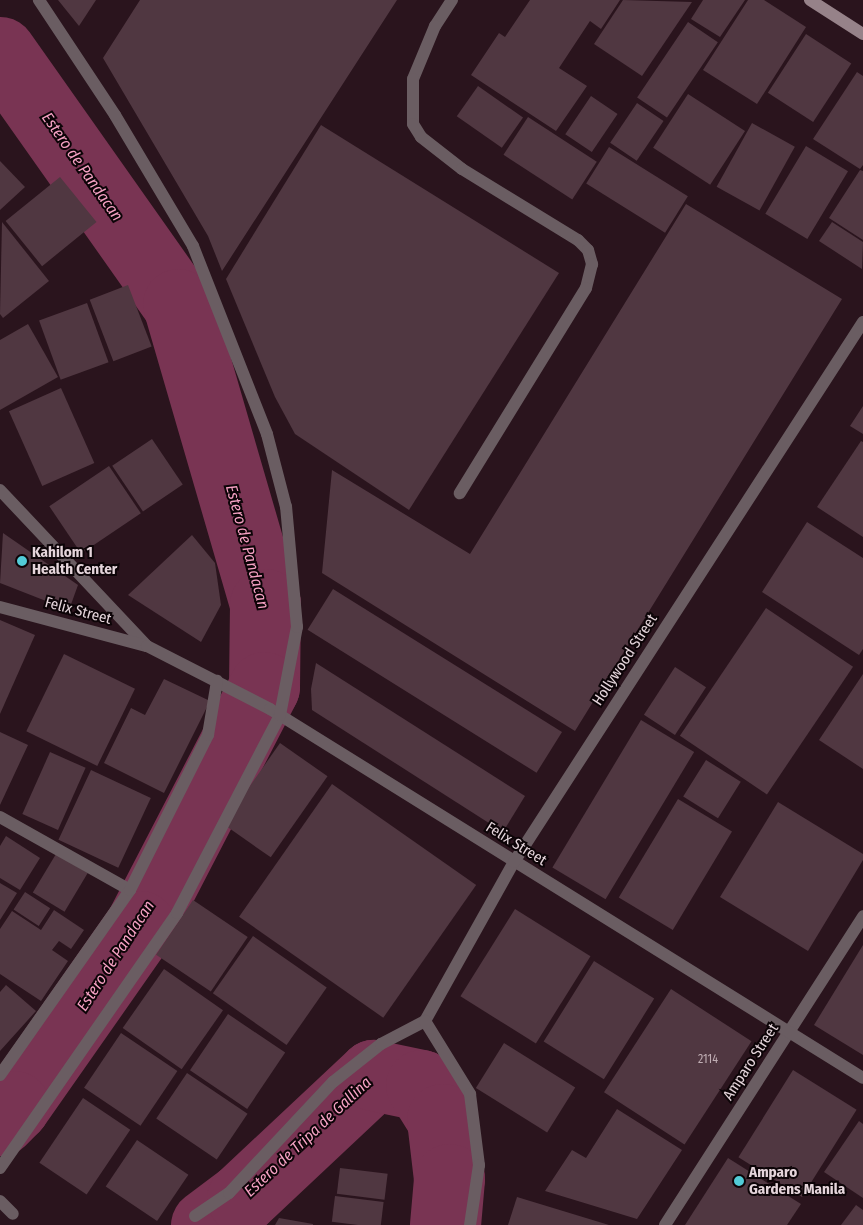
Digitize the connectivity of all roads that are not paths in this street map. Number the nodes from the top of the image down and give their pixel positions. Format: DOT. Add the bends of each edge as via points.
graph roads {
  1 [pos="39,0"];
  2 [pos="452,0"];
  3 [pos="810,0"];
  4 [pos="863,34"];
  5 [pos="863,322"];
  6 [pos="0,490"];
  7 [pos="460,493"];
  8 [pos="0,607"];
  9 [pos="147,646"];
  10 [pos="221,682"];
  11 [pos="275,712"];
  12 [pos="0,817"];
  13 [pos="514,862"];
  14 [pos="130,890"];
  15 [pos="863,916"];
  16 [pos="425,1021"];
  17 [pos="790,1031"];
  18 [pos="0,1075"];
  19 [pos="863,1078"];
  20 [pos="0,1168"];
  21 [pos="0,1201"];
  22 [pos="14,1214"];
  23 [pos="195,1216"];
  24 [pos="470,1225"];
  25 [pos="665,1225"];
  1 -- 11 [label="street" via="115,115 192,246 266,434 286,507 297,627"];
  2 -- 7 [label="street" via="435,26 414,79 413,124 421,137 462,170 578,240 588,250 592,264 586,288"];
  3 -- 4 [label="main road"];
  5 -- 13 [label="street, Hollywood Street"];
  6 -- 9 [label="street, Felix Street"];
  8 -- 9 [label="street, Felix Street"];
  9 -- 10 [label="street, Felix Street"];
  10 -- 11 [label="street, Felix Street"];
  10 -- 14 [label="street" via="208,735"];
  11 -- 13 [label="street, Felix Street"];
  11 -- 20 [label="street" via="177,913"];
  12 -- 14 [label="street"];
  13 -- 16 [label="street, Hollywood Street"];
  13 -- 17 [label="street, Felix Street"];
  14 -- 18 [label="street"];
  15 -- 17 [label="street, Amparo Street"];
  16 -- 23 [label="street" via="381,1044 334,1082 229,1193"];
  16 -- 24 [label="street" via="470,1094 478,1165"];
  17 -- 19 [label="street, Felix Street"];
  17 -- 25 [label="street, Amparo Street"];
  21 -- 22 [label="street"];
}
